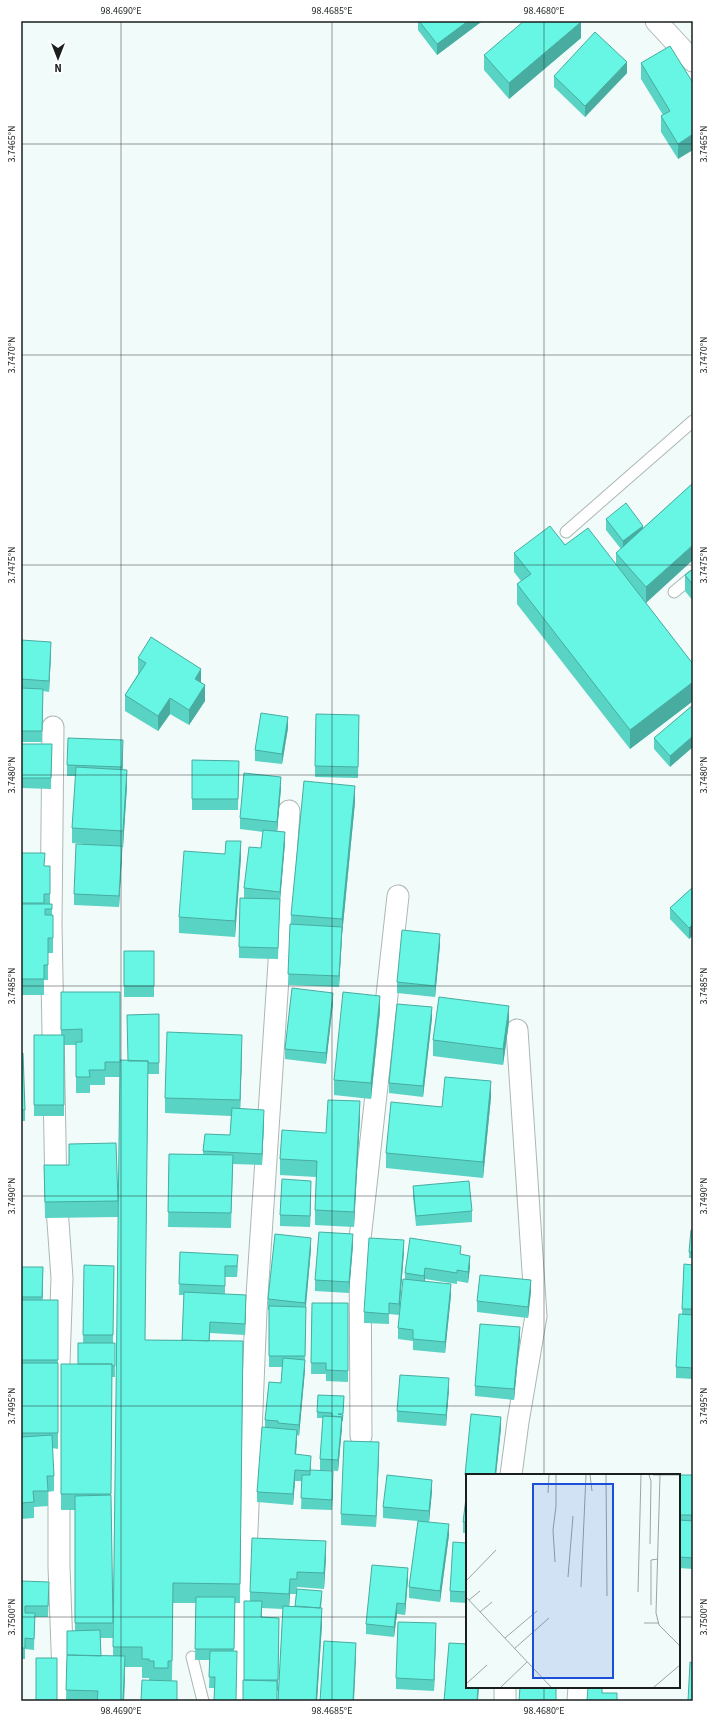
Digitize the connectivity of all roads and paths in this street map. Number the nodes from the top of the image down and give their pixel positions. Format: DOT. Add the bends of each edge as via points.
graph roads {
  1 [pos="656,21"];
  2 [pos="693,61"];
  3 [pos="693,421"];
  4 [pos="566,532"];
  5 [pos="693,576"];
  6 [pos="674,592"];
  7 [pos="53,727"];
  8 [pos="289,811"];
  9 [pos="398,896"];
  10 [pos="517,1030"];
  11 [pos="361,1436"];
  12 [pos="512,1474"];
  13 [pos="192,1657"];
  14 [pos="505,1688"];
  15 [pos="579,1688"];
  16 [pos="64,1701"];
  17 [pos="203,1701"];
  18 [pos="240,1701"];
  19 [pos="505,1701"];
  20 [pos="578,1701"];
  1 -- 2 [label="street"];
  3 -- 4 [label="lane"];
  5 -- 6 [label="lane"];
  7 -- 16 [label="street" via="51,924 56,1194 62,1278 59,1362 59,1567"];
  8 -- 18 [label="street" via="256,1311"];
  9 -- 11 [label="street" via="360,1240"];
  10 -- 12 [label="street" via="536,1316"];
  13 -- 17 [label="lane"];
  14 -- 19 [label="street"];
  15 -- 20 [label="street"];
}
